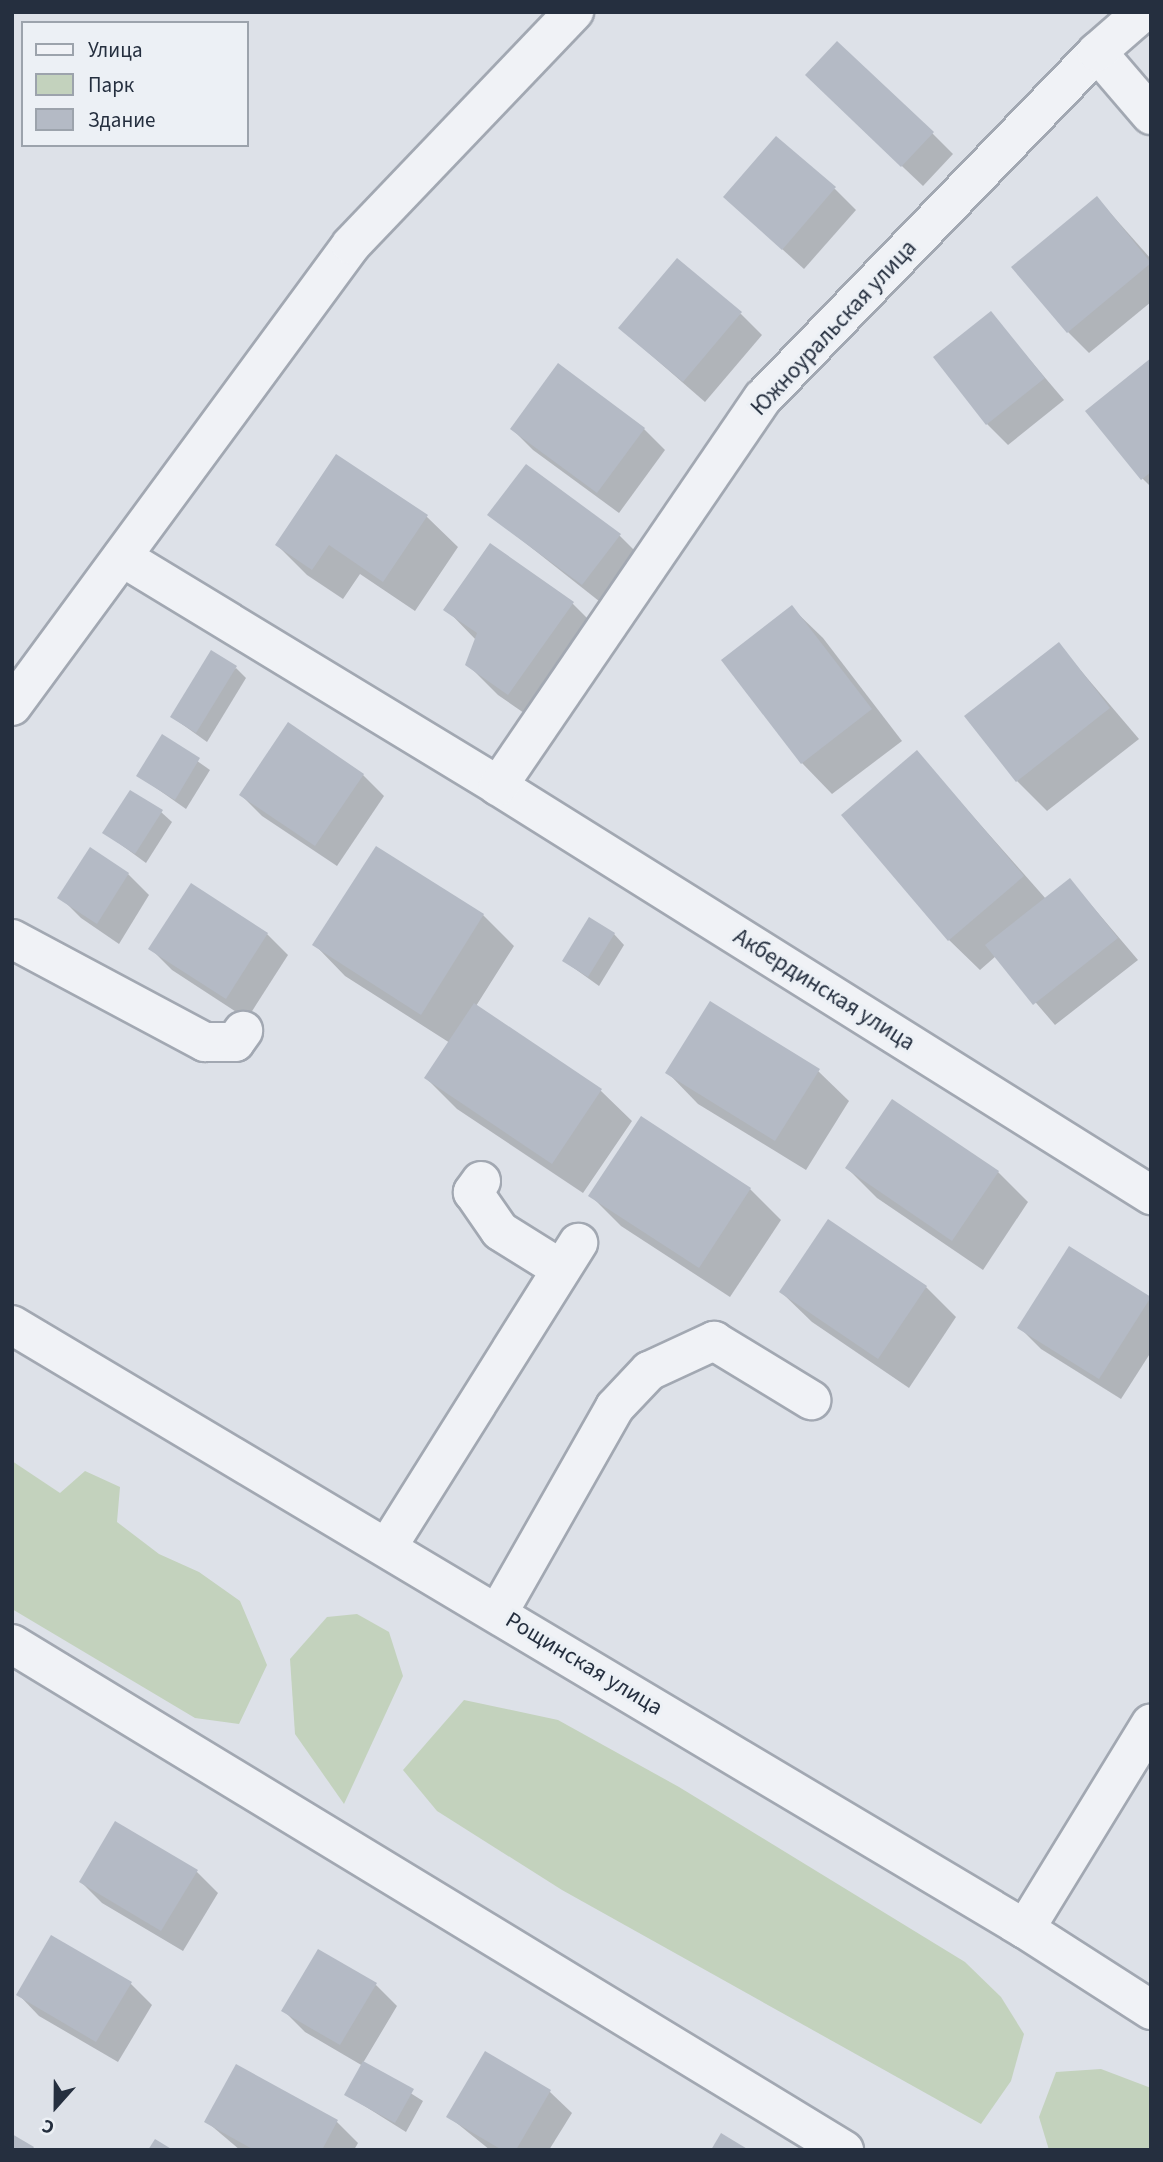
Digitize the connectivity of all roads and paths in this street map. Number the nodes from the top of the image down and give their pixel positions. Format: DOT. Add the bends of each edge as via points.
graph roads {
  1 [pos="574,12"];
  2 [pos="1143,12"];
  3 [pos="1097,52"];
  4 [pos="1151,116"];
  5 [pos="122,557"];
  6 [pos="12,706"];
  7 [pos="498,786"];
  8 [pos="12,939"];
  9 [pos="243,1031"];
  10 [pos="481,1181"];
  11 [pos="1151,1195"];
  12 [pos="12,1325"];
  13 [pos="811,1400"];
  14 [pos="388,1546"];
  15 [pos="498,1613"];
  16 [pos="12,1643"];
  17 [pos="1151,1723"];
  18 [pos="1025,1929"];
  19 [pos="1151,2010"];
  20 [pos="844,2150"];
  1 -- 5 [label="street" via="351,245"];
  2 -- 3 [label="street, Южноуральская улица"];
  3 -- 4 [label="street"];
  3 -- 7 [label="street, Южноуральская улица" via="763,398"];
  5 -- 6 [label="street"];
  5 -- 7 [label="street, Акбердинская улица"];
  7 -- 11 [label="street, Акбердинская улица"];
  8 -- 9 [label="street" via="205,1042 235,1042"];
  10 -- 14 [label="street" via="473,1192 500,1231 570,1256"];
  12 -- 14 [label="street, Рощинская улица"];
  13 -- 15 [label="street" via="714,1341 649,1370 615,1407"];
  14 -- 15 [label="street, Рощинская улица"];
  15 -- 18 [label="street, Рощинская улица"];
  16 -- 20 [label="street"];
  17 -- 18 [label="street"];
  18 -- 19 [label="street, Рощинская улица"];
}
